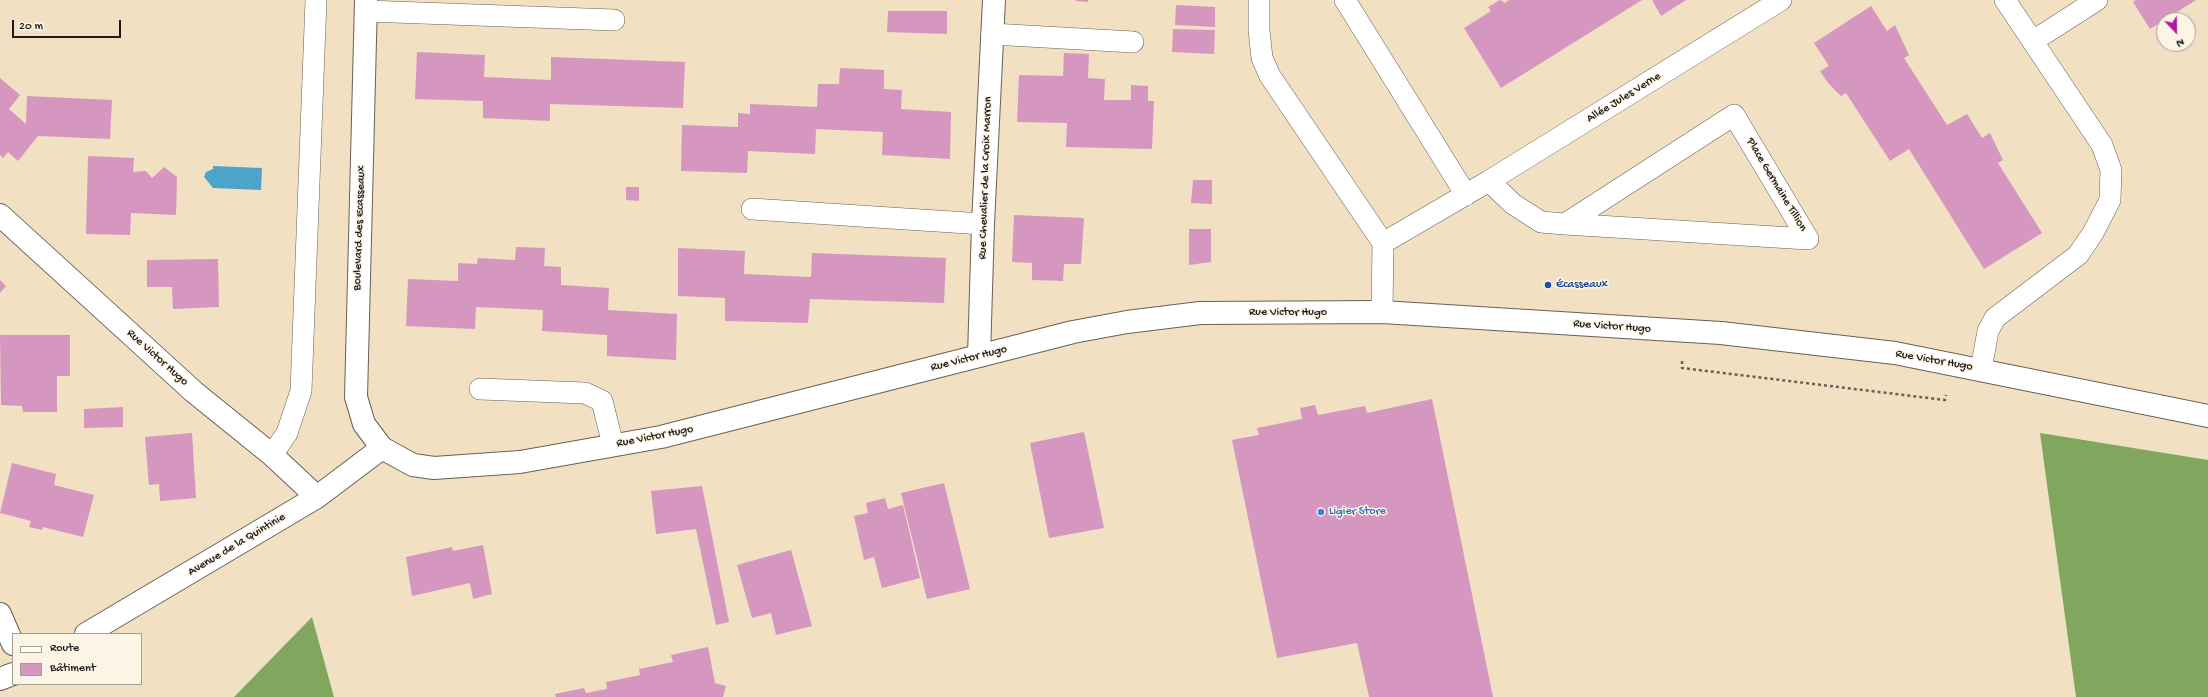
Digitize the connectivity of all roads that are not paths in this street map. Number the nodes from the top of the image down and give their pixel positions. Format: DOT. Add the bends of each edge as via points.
graph roads {
  1 [pos="316,0"];
  2 [pos="994,0"];
  3 [pos="1259,0"];
  4 [pos="1345,0"];
  5 [pos="1781,0"];
  6 [pos="2005,0"];
  7 [pos="2097,0"];
  8 [pos="366,5"];
  9 [pos="614,20"];
  10 [pos="992,34"];
  11 [pos="2033,41"];
  12 [pos="1134,42"];
  13 [pos="1490,181"];
  14 [pos="1466,195"];
  15 [pos="752,209"];
  16 [pos="0,215"];
  17 [pos="982,224"];
  18 [pos="1565,224"];
  19 [pos="1383,243"];
  20 [pos="1382,312"];
  21 [pos="979,356"];
  22 [pos="1981,369"];
  23 [pos="480,389"];
  24 [pos="2208,416"];
  25 [pos="613,445"];
  26 [pos="382,448"];
  27 [pos="272,455"];
  28 [pos="317,497"];
  29 [pos="0,614"];
  30 [pos="88,633"];
  31 [pos="12,642"];
  32 [pos="12,674"];
  33 [pos="0,679"];
  1 -- 27 [label="lane" via="301,392 287,433"];
  2 -- 10 [label="street, Rue Chevalier de la Croix Marron"];
  3 -- 19 [label="lane" via="1262,58 1270,76"];
  4 -- 14 [label="lane"];
  5 -- 13 [label="lane, Allée Jules Verne"];
  6 -- 11 [label="lane"];
  7 -- 11 [label="lane"];
  8 -- 9 [label="lane"];
  8 -- 26 [label="street, Boulevard des Ecasseaux" via="356,397 364,424"];
  10 -- 12 [label="lane"];
  10 -- 17 [label="street, Rue Chevalier de la Croix Marron"];
  11 -- 22 [label="lane" via="2102,145 2111,170 2110,200 2078,255 1995,318 1988,331"];
  13 -- 14 [label="lane, Allée Jules Verne"];
  13 -- 18 [label="lane, Place Germaine Tillion" via="1513,204 1541,222"];
  14 -- 19 [label="lane, Allée Jules Verne"];
  15 -- 17 [label="lane"];
  16 -- 27 [label="street, Rue Victor Hugo" via="194,392"];
  17 -- 21 [label="street, Rue Chevalier de la Croix Marron"];
  18 -- 18 [label="lane, Place Germaine Tillion" via="1792,238 1808,239 1734,115"];
  19 -- 20 [label="lane"];
  20 -- 21 [label="street, Rue Victor Hugo" via="1200,313 1073,332"];
  20 -- 22 [label="street, Rue Victor Hugo" via="1721,333 1879,352"];
  21 -- 25 [label="street, Rue Victor Hugo" via="661,437"];
  22 -- 24 [label="street, Rue Victor Hugo"];
  23 -- 25 [label="lane" via="585,393 602,401"];
  25 -- 26 [label="street, Rue Victor Hugo" via="520,462 434,468 413,465"];
  26 -- 28 [label="street, Avenue de la Quintinie"];
  27 -- 28 [label="street, Rue Victor Hugo"];
  28 -- 30 [label="street, Avenue de la Quintinie"];
  29 -- 31 [label="street"];
  32 -- 33 [label="street"];
}
